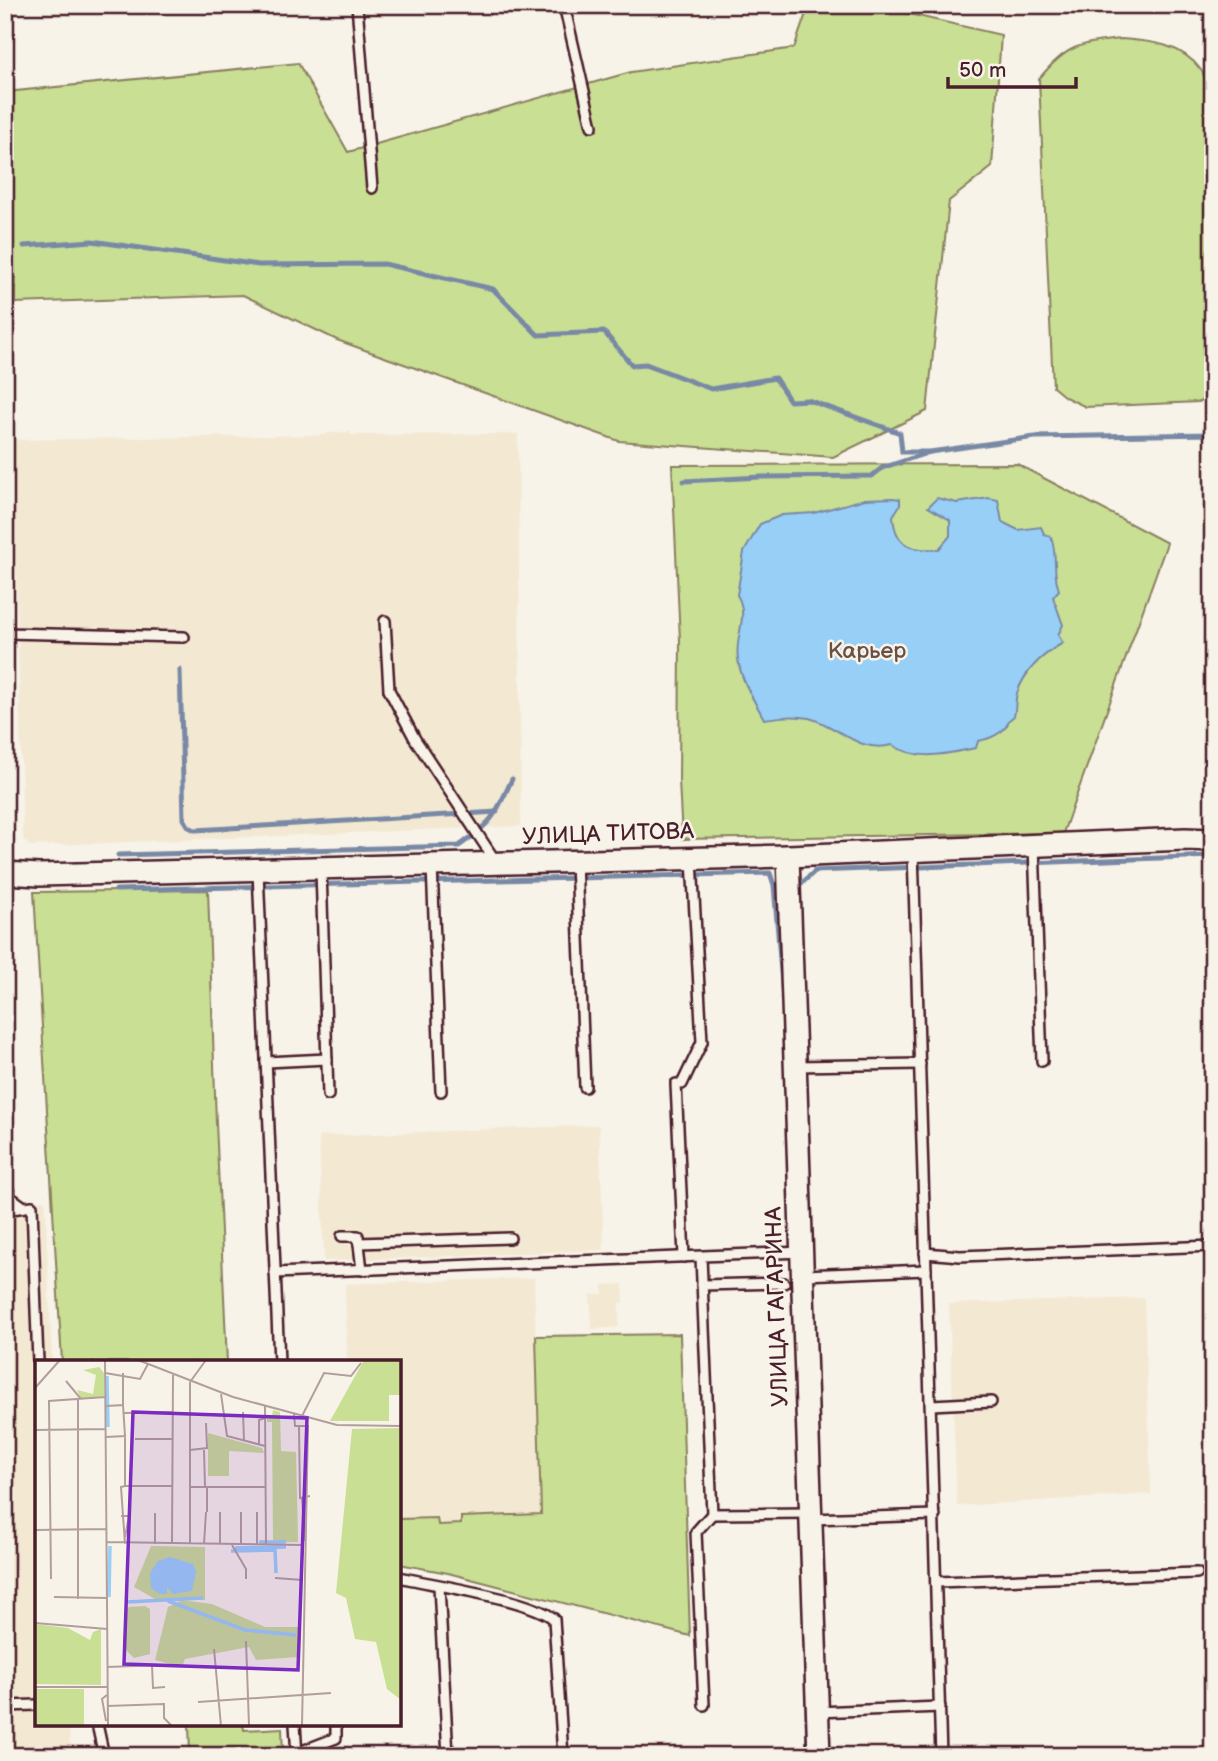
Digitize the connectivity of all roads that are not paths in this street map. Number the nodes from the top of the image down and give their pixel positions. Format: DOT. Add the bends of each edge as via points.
graph roads {
  1 [pos="357,5"];
  2 [pos="564,5"];
  3 [pos="592,126"];
  4 [pos="372,188"];
  5 [pos="386,621"];
  6 [pos="5,633"];
  7 [pos="184,637"];
  8 [pos="1213,840"];
  9 [pos="1034,845"];
  10 [pos="913,851"];
  11 [pos="492,855"];
  12 [pos="788,856"];
  13 [pos="692,858"];
  14 [pos="576,862"];
  15 [pos="432,865"];
  16 [pos="321,868"];
  17 [pos="258,870"];
  18 [pos="5,873"];
  19 [pos="327,1059"];
  20 [pos="1042,1061"];
  21 [pos="266,1062"];
  22 [pos="920,1064"];
  23 [pos="795,1066"];
  24 [pos="585,1087"];
  25 [pos="441,1091"];
  26 [pos="328,1095"];
  27 [pos="5,1179"];
  28 [pos="24,1207"];
  29 [pos="5,1210"];
  30 [pos="342,1236"];
  31 [pos="510,1238"];
  32 [pos="359,1243"];
  33 [pos="1213,1246"];
  34 [pos="802,1252"];
  35 [pos="925,1253"];
  36 [pos="684,1257"];
  37 [pos="701,1257"];
  38 [pos="362,1270"];
  39 [pos="926,1270"];
  40 [pos="275,1273"];
  41 [pos="793,1279"];
  42 [pos="702,1285"];
  43 [pos="38,1360"];
  44 [pos="279,1360"];
  45 [pos="991,1402"];
  46 [pos="931,1405"];
  47 [pos="712,1514"];
  48 [pos="935,1515"];
  49 [pos="810,1516"];
  50 [pos="1197,1573"];
  51 [pos="401,1577"];
  52 [pos="936,1582"];
  53 [pos="439,1586"];
  54 [pos="35,1705"];
  55 [pos="704,1705"];
  56 [pos="5,1706"];
  57 [pos="940,1707"];
  58 [pos="817,1712"];
  59 [pos="97,1726"];
  60 [pos="295,1726"];
  61 [pos="336,1726"];
  62 [pos="297,1755"];
  63 [pos="101,1756"];
  64 [pos="448,1756"];
  65 [pos="563,1756"];
  66 [pos="819,1756"];
  67 [pos="941,1756"];
  1 -- 4 [label="lane"];
  2 -- 3 [label="lane"];
  5 -- 11 [label="lane" via="389,690 415,739"];
  6 -- 7 [label="lane"];
  8 -- 9 [label="street, УЛИЦА ТИТОВА"];
  9 -- 10 [label="street, УЛИЦА ТИТОВА"];
  9 -- 20 [label="lane"];
  10 -- 12 [label="street, УЛИЦА ТИТОВА"];
  10 -- 22 [label="lane"];
  11 -- 14 [label="street, УЛИЦА ТИТОВА"];
  11 -- 15 [label="street, УЛИЦА ТИТОВА"];
  12 -- 13 [label="street, УЛИЦА ТИТОВА"];
  12 -- 23 [label="street, УЛИЦА ГАГАРИНА"];
  13 -- 14 [label="street, УЛИЦА ТИТОВА"];
  13 -- 36 [label="lane" via="702,1042 679,1084"];
  14 -- 24 [label="lane"];
  15 -- 16 [label="street, УЛИЦА ТИТОВА"];
  15 -- 25 [label="lane"];
  16 -- 17 [label="street, УЛИЦА ТИТОВА"];
  16 -- 19 [label="lane"];
  17 -- 18 [label="street, УЛИЦА ТИТОВА"];
  17 -- 21 [label="lane"];
  19 -- 21 [label="lane"];
  19 -- 26 [label="lane"];
  21 -- 40 [label="lane"];
  22 -- 23 [label="lane"];
  22 -- 35 [label="lane"];
  23 -- 34 [label="street, УЛИЦА ГАГАРИНА"];
  27 -- 28 [label="lane" via="10,1197"];
  28 -- 29 [label="lane"];
  28 -- 43 [label="lane" via="32,1206"];
  30 -- 32 [label="lane" via="358,1236"];
  31 -- 32 [label="lane"];
  32 -- 38 [label="lane"];
  33 -- 35 [label="lane" via="960,1256"];
  34 -- 37 [label="lane"];
  34 -- 41 [label="street, УЛИЦА ГАГАРИНА"];
  35 -- 39 [label="lane"];
  36 -- 37 [label="lane"];
  36 -- 38 [label="lane"];
  37 -- 42 [label="lane"];
  38 -- 40 [label="lane"];
  39 -- 41 [label="lane"];
  39 -- 46 [label="lane"];
  40 -- 44 [label="lane"];
  41 -- 42 [label="lane"];
  41 -- 49 [label="street, УЛИЦА ГАГАРИНА"];
  42 -- 47 [label="lane"];
  45 -- 46 [label="lane"];
  46 -- 48 [label="lane"];
  47 -- 49 [label="lane"];
  47 -- 55 [label="lane" via="696,1532"];
  48 -- 49 [label="lane"];
  48 -- 52 [label="lane"];
  49 -- 58 [label="street, УЛИЦА ГАГАРИНА"];
  50 -- 52 [label="lane"];
  51 -- 53 [label="lane"];
  52 -- 57 [label="lane"];
  53 -- 64 [label="lane"];
  53 -- 65 [label="lane" via="519,1604 554,1619"];
  54 -- 56 [label="lane"];
  57 -- 58 [label="lane"];
  57 -- 67 [label="lane"];
  58 -- 66 [label="street, УЛИЦА ГАГАРИНА"];
  59 -- 63 [label="lane"];
  60 -- 62 [label="lane"];
  61 -- 62 [label="lane" via="336,1738"];
}
